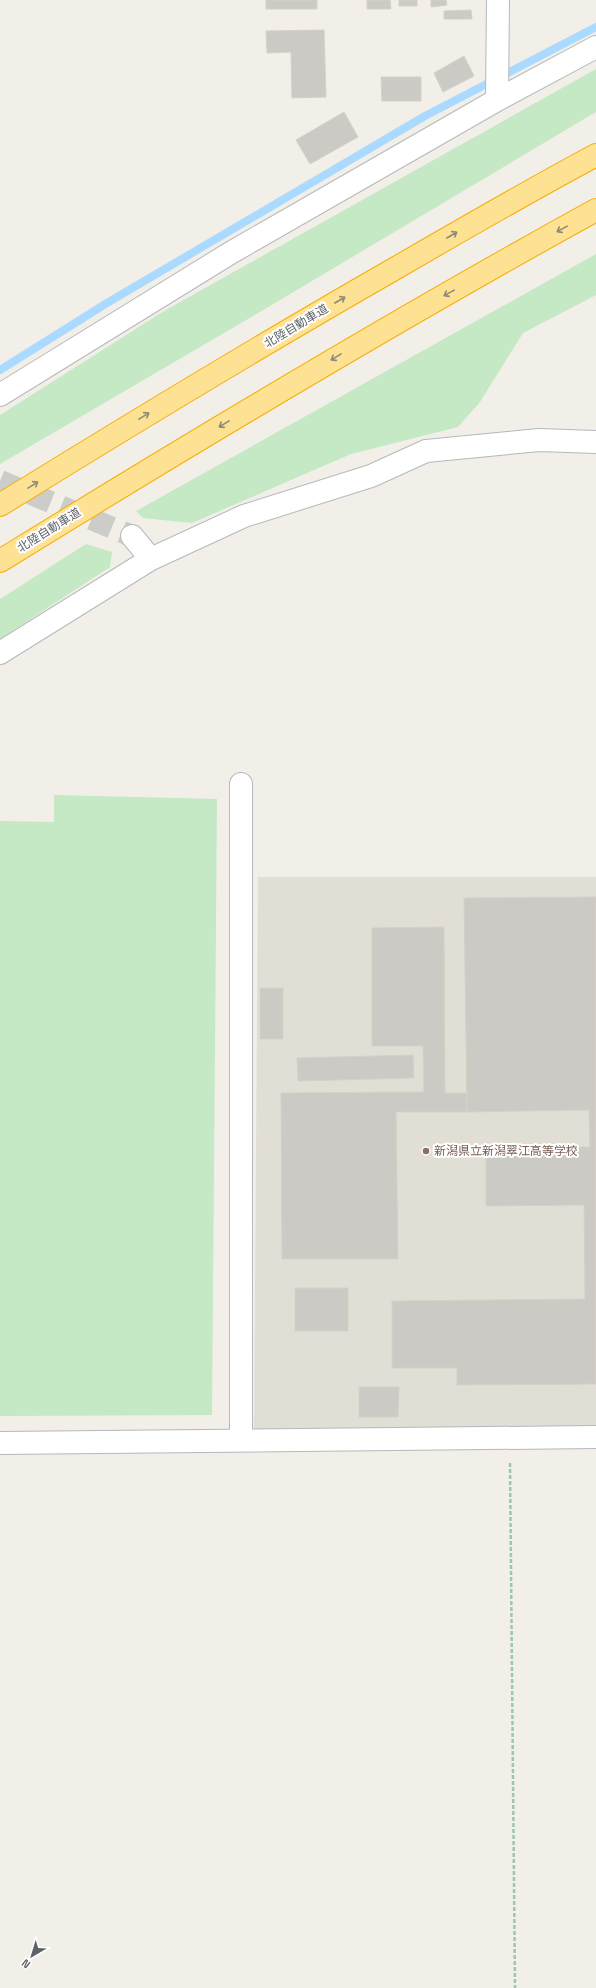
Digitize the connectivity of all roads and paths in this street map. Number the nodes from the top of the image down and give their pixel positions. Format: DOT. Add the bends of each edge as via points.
graph roads {
  1 [pos="498,0"];
  2 [pos="596,47"];
  3 [pos="497,100"];
  4 [pos="596,155"];
  5 [pos="596,210"];
  6 [pos="0,395"];
  7 [pos="596,442"];
  8 [pos="0,505"];
  9 [pos="132,536"];
  10 [pos="152,559"];
  11 [pos="0,561"];
  12 [pos="0,653"];
  13 [pos="241,784"];
  14 [pos="596,1437"];
  15 [pos="509,1438"];
  16 [pos="241,1440"];
  17 [pos="0,1443"];
  18 [pos="515,1988"];
  1 -- 3 [label="street"];
  2 -- 3 [label="street"];
  3 -- 6 [label="street" via="232,252"];
  8 -- 4 [label="highway, 北陸自動車道, one-way" via="322,310"];
  5 -- 11 [label="highway, 北陸自動車道, one-way" via="364,340"];
  7 -- 10 [label="street" via="539,440 426,451 371,476 244,516"];
  9 -- 10 [label="street"];
  10 -- 12 [label="street"];
  13 -- 16 [label="street"];
  14 -- 15 [label="street"];
  15 -- 16 [label="street"];
  15 -- 18 [label="path"];
  16 -- 17 [label="street"];
}
